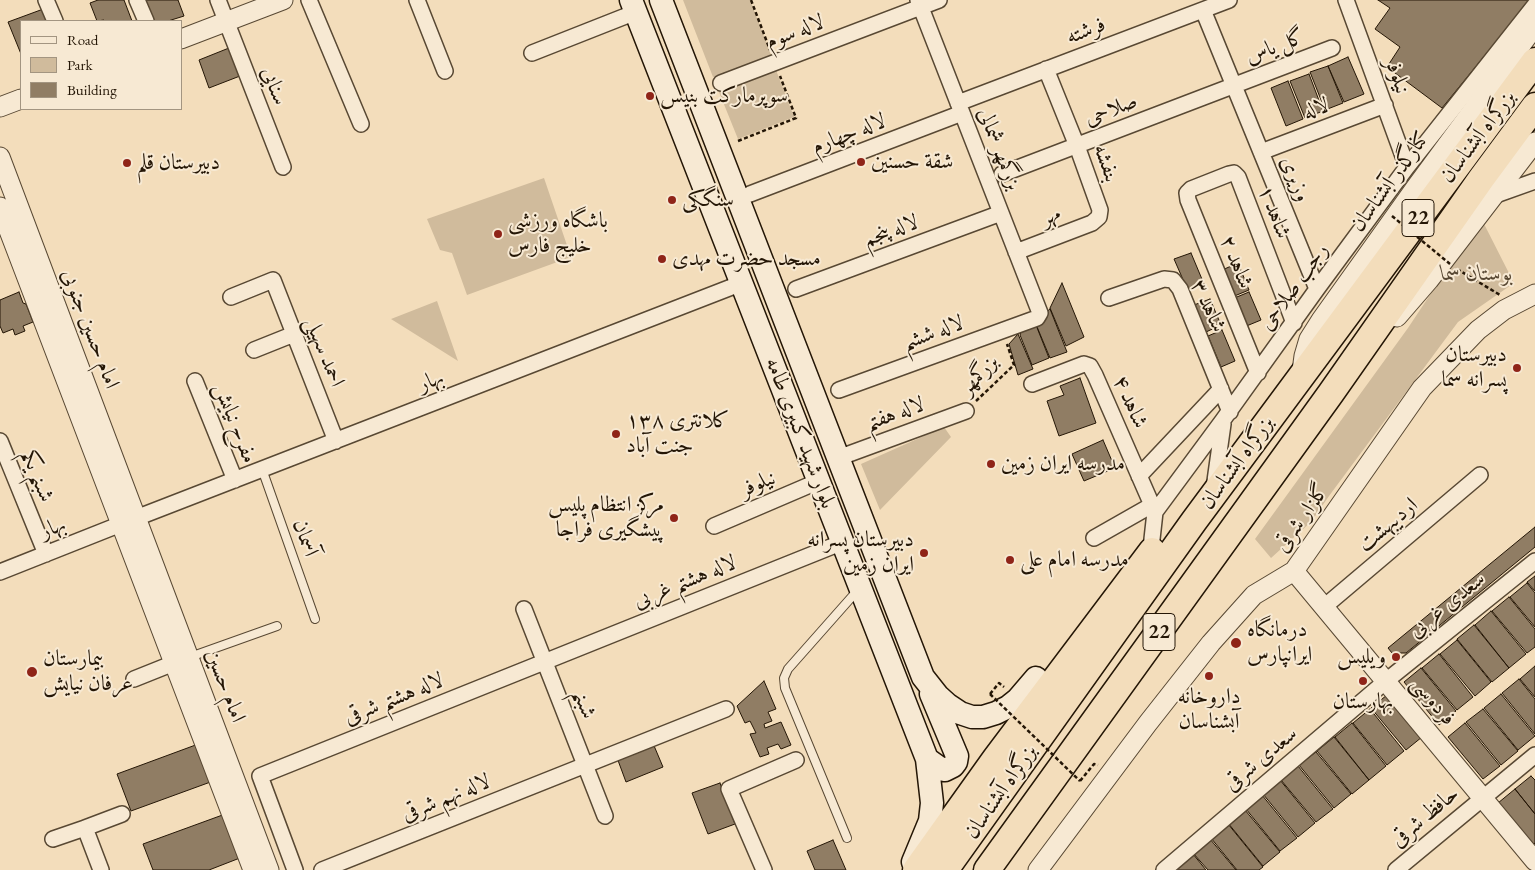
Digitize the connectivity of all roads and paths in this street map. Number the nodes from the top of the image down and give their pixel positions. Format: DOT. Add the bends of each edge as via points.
graph roads {
  1 [pos="46,0"];
  2 [pos="137,0"];
  3 [pos="218,0"];
  4 [pos="282,0"];
  5 [pos="309,0"];
  6 [pos="417,0"];
  7 [pos="661,0"];
  8 [pos="751,0"];
  9 [pos="939,0"];
  10 [pos="1229,0"];
  11 [pos="1346,0"];
  12 [pos="920,3"];
  13 [pos="1535,5"];
  14 [pos="634,6"];
  15 [pos="1203,10"];
  16 [pos="55,20"];
  17 [pos="146,20"];
  18 [pos="226,22"];
  19 [pos="1535,26"];
  20 [pos="182,38"];
  21 [pos="1332,48"];
  22 [pos="532,53"];
  23 [pos="1535,61"];
  24 [pos="775,62"];
  25 [pos="1046,69"];
  26 [pos="445,71"];
  27 [pos="721,83"];
  28 [pos="1234,86"];
  29 [pos="20,99"];
  30 [pos="1385,105"];
  31 [pos="1535,106"];
  32 [pos="0,107"];
  33 [pos="960,108"];
  34 [pos="361,124"];
  35 [pos="738,141"];
  36 [pos="1535,142"];
  37 [pos="1077,146"];
  38 [pos="1261,152"];
  39 [pos="0,156"];
  40 [pos="283,167"];
  41 [pos="1407,167"];
  42 [pos="1002,174"];
  43 [pos="1535,181"];
  44 [pos="750,194"];
  45 [pos="1186,194"];
  46 [pos="1494,196"];
  47 [pos="0,207"];
  48 [pos="1001,213"];
  49 [pos="1392,216"];
  50 [pos="1099,217"];
  51 [pos="1016,252"];
  52 [pos="1450,264"];
  53 [pos="1460,271"];
  54 [pos="742,283"];
  55 [pos="796,289"];
  56 [pos="1318,289"];
  57 [pos="1535,294"];
  58 [pos="231,297"];
  59 [pos="1109,298"];
  60 [pos="1515,304"];
  61 [pos="1040,313"];
  62 [pos="1294,323"];
  63 [pos="1002,330"];
  64 [pos="294,334"];
  65 [pos="254,350"];
  66 [pos="1258,373"];
  67 [pos="1302,375"];
  68 [pos="196,381"];
  69 [pos="1032,384"];
  70 [pos="1221,389"];
  71 [pos="838,390"];
  72 [pos="1331,393"];
  73 [pos="966,411"];
  74 [pos="1227,416"];
  75 [pos="0,441"];
  76 [pos="336,441"];
  77 [pos="838,458"];
  78 [pos="262,470"];
  79 [pos="1480,475"];
  80 [pos="1139,476"];
  81 [pos="235,480"];
  82 [pos="819,481"];
  83 [pos="1213,495"];
  84 [pos="1153,509"];
  85 [pos="129,521"];
  86 [pos="1194,521"];
  87 [pos="714,526"];
  88 [pos="1094,538"];
  89 [pos="842,542"];
  90 [pos="1151,552"];
  91 [pos="46,554"];
  92 [pos="1535,561"];
  93 [pos="1294,571"];
  94 [pos="0,572"];
  95 [pos="860,587"];
  96 [pos="1146,588"];
  97 [pos="1324,607"];
  98 [pos="524,609"];
  99 [pos="315,619"];
  100 [pos="278,626"];
  101 [pos="182,660"];
  102 [pos="544,661"];
  103 [pos="923,677"];
  104 [pos="1036,678"];
  105 [pos="134,679"];
  106 [pos="1386,681"];
  107 [pos="999,683"];
  108 [pos="726,709"];
  109 [pos="1535,756"];
  110 [pos="927,759"];
  111 [pos="796,760"];
  112 [pos="1094,764"];
  113 [pos="585,766"];
  114 [pos="1482,797"];
  115 [pos="122,814"];
  116 [pos="605,816"];
  117 [pos="86,828"];
  118 [pos="53,838"];
  119 [pos="847,838"];
  120 [pos="1535,861"];
  121 [pos="101,870"];
  122 [pos="253,870"];
  123 [pos="269,870"];
  124 [pos="295,870"];
  125 [pos="322,870"];
  126 [pos="764,870"];
  127 [pos="908,870"];
  128 [pos="916,870"];
  129 [pos="945,870"];
  130 [pos="987,870"];
  131 [pos="1038,870"];
  132 [pos="1164,870"];
  133 [pos="1396,870"];
  1 -- 16 [label="street"];
  2 -- 17 [label="street"];
  3 -- 18 [label="street, سنایی"];
  4 -- 18 [label="street"];
  5 -- 34 [label="street"];
  6 -- 26 [label="street"];
  7 -- 77 [label="main road, بلوار شهید کبیری طامه"];
  8 -- 24 [label="path"];
  9 -- 12 [label="street, لاله سوم"];
  10 -- 15 [label="street, فرشته"];
  11 -- 30 [label="street, نیلوفر"];
  12 -- 24 [label="street, لاله سوم"];
  12 -- 33 [label="street, بزرگمهر شمالی"];
  13 -- 41 [label="street, رجب صلاحی"];
  14 -- 22 [label="street"];
  14 -- 54 [label="main road, بلوار شهید کبیری طامه"];
  15 -- 25 [label="street, فرشته"];
  15 -- 28 [label="street, وزیری"];
  18 -- 20 [label="street"];
  18 -- 40 [label="street, سنایی"];
  19 -- 67 [label="street, کنارگذر آبشناسان" via="1321,320 1309,339"];
  21 -- 28 [label="street, گل یاس"];
  23 -- 67 [label="highway, بزرگراه آبشناسان / 22"];
  24 -- 27 [label="street, لاله سوم"];
  24 -- 35 [label="path" via="796,118"];
  25 -- 33 [label="street, فرشته"];
  25 -- 37 [label="street, بنفشه"];
  28 -- 37 [label="street, صلاحی"];
  28 -- 38 [label="street, وزیری"];
  29 -- 32 [label="street"];
  30 -- 38 [label="street, لاله"];
  30 -- 41 [label="street, نیلوفر"];
  31 -- 72 [label="highway, بزرگراه آبشناسان / 22"];
  33 -- 44 [label="street, لاله چهارم"];
  33 -- 48 [label="street, بزرگمهر شمالی"];
  36 -- 46 [label="street"];
  37 -- 42 [label="street, صلاحی"];
  37 -- 50 [label="street, بنفشه" via="1100,210"];
  38 -- 56 [label="street, وزیری"];
  39 -- 85 [label="street, امام حسین جنوبی"];
  41 -- 56 [label="street, رجب صلاحی"];
  43 -- 46 [label="street"];
  45 -- 62 [label="street, شاهد ۱" via="1191,188 1229,174 1234,173 1238,177"];
  45 -- 66 [label="street, شاهد ۲"];
  46 -- 72 [label="street" via="1429,280"];
  47 -- 85 [label="street, امام حسین جنوبی"];
  48 -- 51 [label="street, بزرگمهر شمالی"];
  48 -- 55 [label="street, لاله پنجم"];
  49 -- 52 [label="path, bridge"];
  50 -- 51 [label="street, مهر" via="1092,223"];
  51 -- 61 [label="street, بزرگمهر شمالی"];
  53 -- 60 [label="path"];
  54 -- 76 [label="street, بهار"];
  54 -- 82 [label="main road, بلوار شهید کبیری طامه"];
  56 -- 62 [label="street, رجب صلاحی"];
  57 -- 60 [label="street, گلزار شرقی"];
  58 -- 64 [label="street, احمد سهیلی" via="272,280"];
  59 -- 70 [label="street, شاهد ۳" via="1164,279 1173,280 1180,288"];
  60 -- 93 [label="street, گلزار شرقی" via="1478,330 1422,388"];
  61 -- 63 [label="street, لاله ششم" via="1037,318"];
  62 -- 66 [label="street, رجب صلاحی"];
  63 -- 71 [label="street, لاله ششم"];
  63 -- 73 [label="path, بزرگمهر" via="1014,365"];
  64 -- 65 [label="street"];
  64 -- 76 [label="street, احمد سهیلی"];
  66 -- 74 [label="street, رجب صلاحی"];
  67 -- 83 [label="highway, بزرگراه آبشناسان / 22"];
  68 -- 81 [label="street, مفرح نیایش"];
  69 -- 80 [label="street, شاهد ۴" via="1084,364 1090,366"];
  70 -- 74 [label="street, شاهد ۳"];
  70 -- 80 [label="street"];
  72 -- 130 [label="highway, بزرگراه آبشناسان / 22"];
  73 -- 77 [label="street, لاله هفتم"];
  74 -- 83 [label="street"];
  74 -- 84 [label="street, رجب صلاحی"];
  75 -- 91 [label="street, شبنم یکم"];
  76 -- 78 [label="street, بهار"];
  77 -- 103 [label="main road, بلوار شهید کبیری طامه"];
  78 -- 81 [label="street, بهار"];
  78 -- 99 [label="lane, آسمان"];
  79 -- 97 [label="street, اردیبهشت"];
  80 -- 84 [label="street, شاهد ۴"];
  81 -- 85 [label="street, بهار"];
  82 -- 87 [label="street, نیلوفر"];
  82 -- 89 [label="main road, بلوار شهید کبیری طامه"];
  83 -- 86 [label="highway, بزرگراه آبشناسان / 22"];
  84 -- 88 [label="street"];
  84 -- 90 [label="street"];
  85 -- 91 [label="street, بهار"];
  85 -- 101 [label="street, امام حسین"];
  86 -- 90 [label="highway"];
  86 -- 96 [label="highway, بزرگراه آبشناسان / 22"];
  89 -- 95 [label="main road, بلوار شهید کبیری طامه"];
  89 -- 102 [label="street, لاله هشتم غربی"];
  90 -- 96 [label="street"];
  90 -- 104 [label="highway" via="1112,579"];
  90 -- 128 [label="highway"];
  91 -- 94 [label="street, بهار"];
  92 -- 106 [label="street, سعدی غربی"];
  93 -- 97 [label="street, فردوسی"];
  93 -- 131 [label="street, گلزار شرقی" via="1254,595 1211,643"];
  95 -- 110 [label="main road, بلوار شهید کبیری طامه"];
  95 -- 119 [label="lane" via="788,669 784,678 785,688"];
  96 -- 129 [label="highway, بزرگراه آبشناسان / 22"];
  97 -- 106 [label="street, فردوسی"];
  98 -- 102 [label="street, شبنم"];
  100 -- 101 [label="lane"];
  101 -- 105 [label="street"];
  101 -- 122 [label="street, امام حسین"];
  101 -- 123 [label="street, امام حسین"];
  102 -- 113 [label="street, شبنم"];
  102 -- 124 [label="street, لاله هشتم شرقی" via="260,776"];
  103 -- 104 [label="main road, بلوار شهید کبیری طامه" via="948,705 972,717 983,717 1008,707"];
  103 -- 110 [label="main road" via="957,756 954,766 945,770"];
  106 -- 114 [label="street, فردوسی"];
  106 -- 132 [label="street, سعدی شرقی"];
  107 -- 112 [label="path, bridge" via="990,694 1080,781"];
  108 -- 113 [label="street, لاله نهم شرقی"];
  109 -- 114 [label="street, حافظ شرقی"];
  110 -- 127 [label="main road, بلوار شهید کبیری طامه" via="932,803 930,821"];
  111 -- 126 [label="street" via="729,789"];
  113 -- 116 [label="street, شبنم"];
  113 -- 125 [label="street, لاله نهم شرقی"];
  114 -- 120 [label="street, فردوسی"];
  114 -- 133 [label="street, حافظ شرقی"];
  115 -- 117 [label="street"];
  117 -- 118 [label="street"];
  117 -- 121 [label="street"];
}
